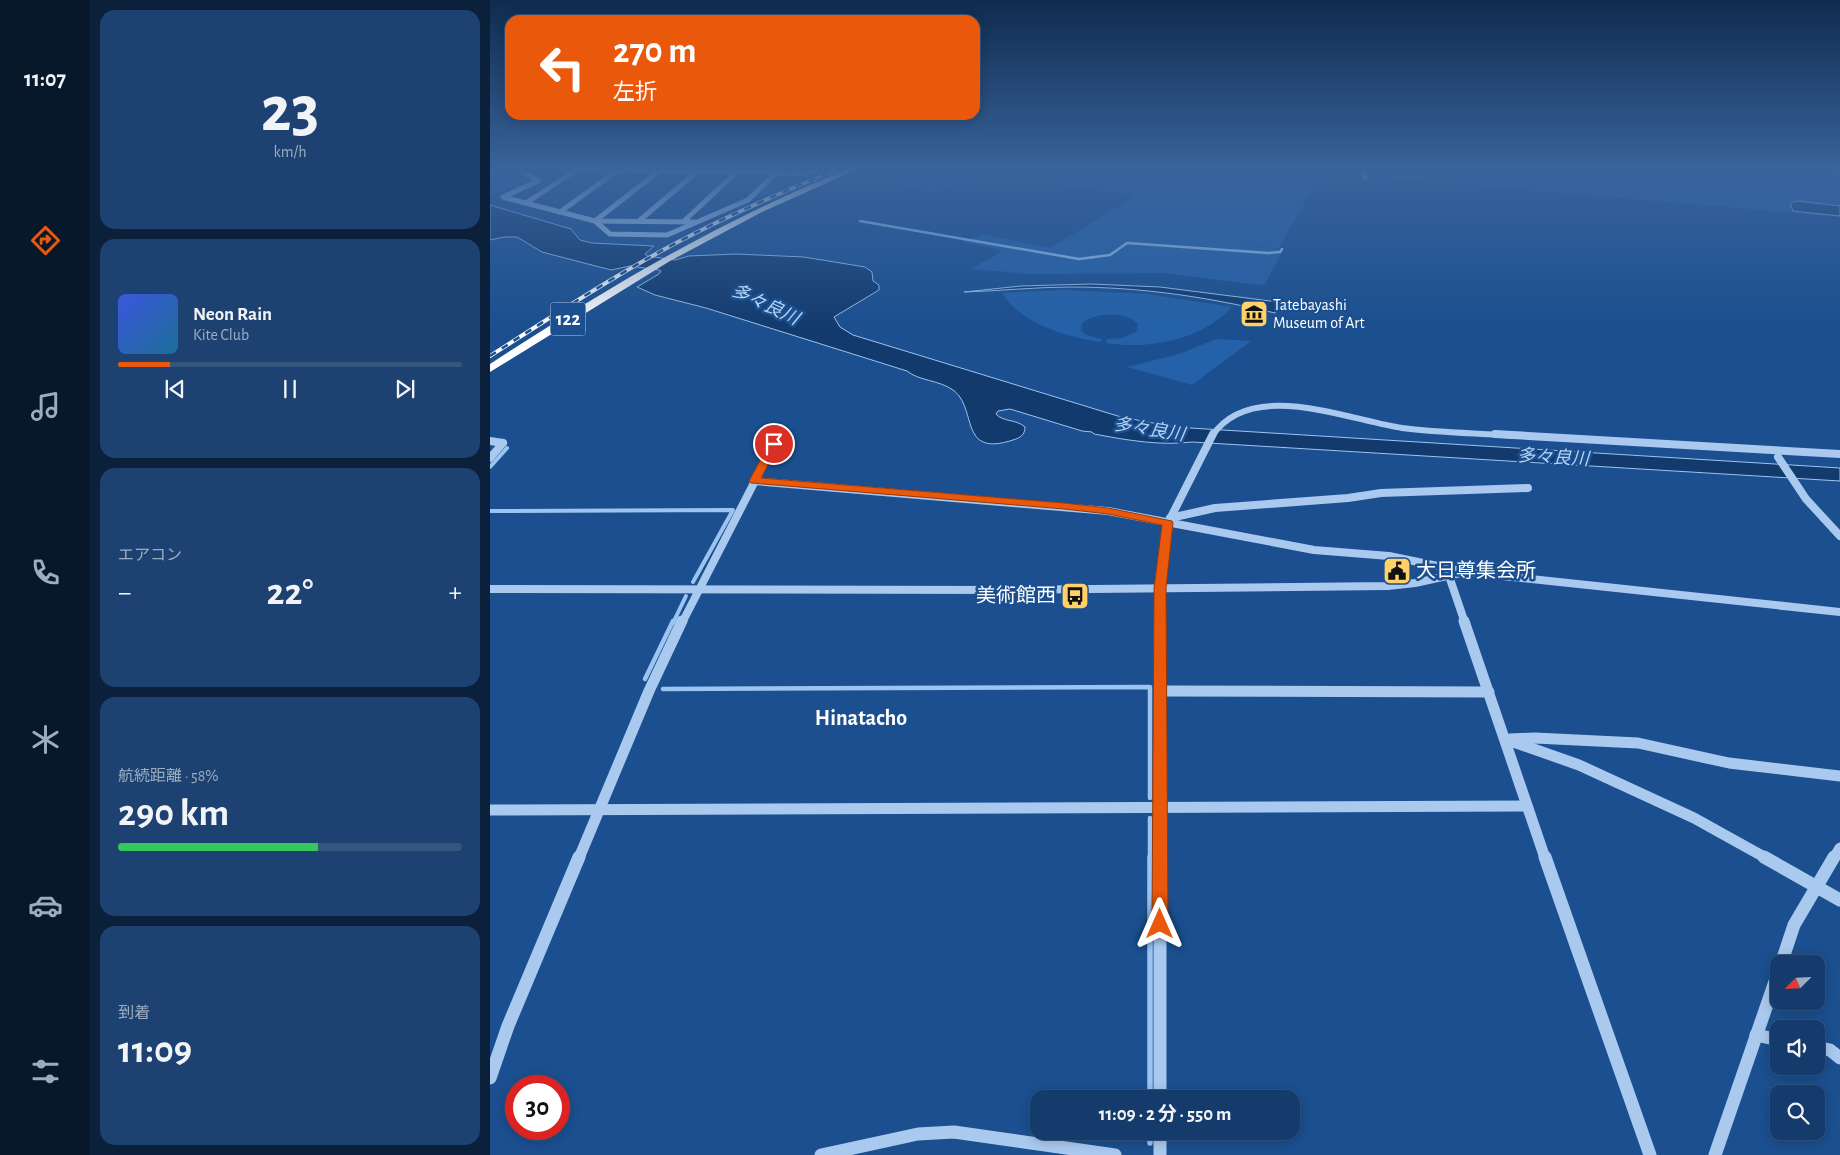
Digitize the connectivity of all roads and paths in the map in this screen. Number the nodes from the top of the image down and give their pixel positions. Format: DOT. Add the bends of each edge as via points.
graph roads {
  1 [pos="597,223"];
  2 [pos="696,223"];
  3 [pos="732,223"];
  4 [pos="490,369"];
  5 [pos="490,441"];
  6 [pos="774,444"];
  7 [pos="1840,454"];
  8 [pos="1778,457"];
  9 [pos="490,458"];
  10 [pos="754,481"];
  11 [pos="1793,482"];
  12 [pos="1528,488"];
  13 [pos="1169,520"];
  14 [pos="1840,536"];
  15 [pos="1465,572"];
  16 [pos="1449,576"];
  17 [pos="698,588"];
  18 [pos="1160,588"];
  19 [pos="490,589"];
  20 [pos="1840,612"];
  21 [pos="1160,690"];
  22 [pos="1489,692"];
  23 [pos="1505,739"];
  24 [pos="1840,776"];
  25 [pos="1527,806"];
  26 [pos="1161,808"];
  27 [pos="490,810"];
  28 [pos="598,810"];
  29 [pos="1840,848"];
  30 [pos="1818,887"];
  31 [pos="1840,900"];
  32 [pos="1784,955"];
  33 [pos="1770,995"];
  34 [pos="1756,1035"];
  35 [pos="1770,1038"];
  36 [pos="1825,1049"];
  37 [pos="1840,1058"];
  38 [pos="490,1078"];
  39 [pos="1160,1090"];
  40 [pos="1160,1140"];
  41 [pos="821,1155"];
  42 [pos="1115,1155"];
  43 [pos="1160,1155"];
  44 [pos="1650,1155"];
  45 [pos="1715,1155"];
  1 -- 2 [label="street" via="610,234 634,236 672,234"];
  3 -- 4 [label="highway, 122" via="647,270"];
  5 -- 9 [label="street" via="503,443"];
  6 -- 10 [label="street"];
  7 -- 13 [label="street" via="1437,431 1280,406 1245,410 1229,417 1212,434"];
  8 -- 11 [label="street"];
  10 -- 13 [label="street" via="1064,506"];
  10 -- 17 [label="street"];
  11 -- 14 [label="street" via="1825,523"];
  12 -- 13 [label="street" via="1380,492 1214,508"];
  13 -- 15 [label="street" via="1314,550 1389,556"];
  13 -- 18 [label="street"];
  15 -- 16 [label="street"];
  15 -- 20 [label="street"];
  16 -- 18 [label="street" via="1388,586"];
  16 -- 22 [label="street"];
  17 -- 18 [label="street"];
  17 -- 19 [label="street"];
  17 -- 28 [label="street"];
  18 -- 21 [label="street"];
  21 -- 22 [label="street"];
  21 -- 26 [label="street"];
  22 -- 23 [label="street"];
  23 -- 24 [label="street" via="1638,742 1729,763"];
  23 -- 25 [label="street"];
  23 -- 30 [label="street" via="1579,765 1694,818"];
  25 -- 26 [label="street"];
  25 -- 44 [label="street"];
  26 -- 28 [label="street"];
  26 -- 39 [label="street"];
  27 -- 28 [label="street"];
  28 -- 38 [label="street" via="508,1026"];
  29 -- 30 [label="street"];
  30 -- 31 [label="street"];
  30 -- 32 [label="street" via="1794,925"];
  33 -- 34 [label="street"];
  34 -- 35 [label="street"];
  34 -- 45 [label="street"];
  36 -- 37 [label="street"];
  40 -- 43 [label="street"];
  41 -- 42 [label="street" via="918,1134 954,1132"];
}
